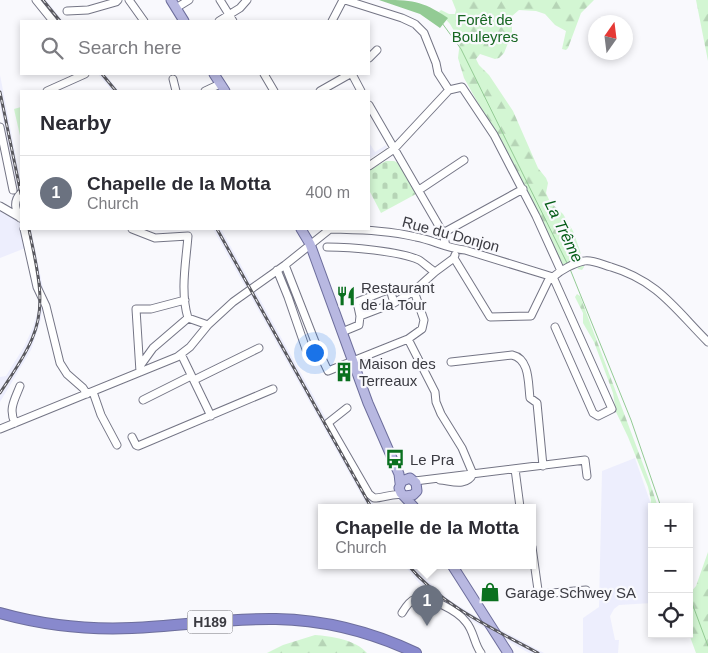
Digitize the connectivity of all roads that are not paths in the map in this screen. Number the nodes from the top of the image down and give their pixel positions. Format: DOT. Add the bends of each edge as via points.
graph roads {
  1 [pos="36,0"];
  2 [pos="118,0"];
  3 [pos="129,0"];
  4 [pos="189,0"];
  5 [pos="220,0"];
  6 [pos="247,0"];
  7 [pos="344,0"];
  8 [pos="174,4"];
  9 [pos="67,11"];
  10 [pos="231,18"];
  11 [pos="52,20"];
  12 [pos="143,20"];
  13 [pos="183,20"];
  14 [pos="333,20"];
  15 [pos="377,50"];
  16 [pos="370,57"];
  17 [pos="83,75"];
  18 [pos="215,75"];
  19 [pos="265,75"];
  20 [pos="349,75"];
  21 [pos="352,75"];
  22 [pos="173,79"];
  23 [pos="222,87"];
  24 [pos="49,90"];
  25 [pos="176,90"];
  26 [pos="209,90"];
  27 [pos="273,90"];
  28 [pos="322,90"];
  29 [pos="360,90"];
  30 [pos="449,90"];
  31 [pos="370,107"];
  32 [pos="0,125"];
  33 [pos="394,149"];
  34 [pos="464,160"];
  35 [pos="370,165"];
  36 [pos="419,190"];
  37 [pos="522,190"];
  38 [pos="17,193"];
  39 [pos="0,206"];
  40 [pos="20,218"];
  41 [pos="20,219"];
  42 [pos="24,230"];
  43 [pos="135,230"];
  44 [pos="302,230"];
  45 [pos="329,230"];
  46 [pos="345,230"];
  47 [pos="443,233"];
  48 [pos="310,244"];
  49 [pos="446,246"];
  50 [pos="328,247"];
  51 [pos="456,250"];
  52 [pos="454,258"];
  53 [pos="285,265"];
  54 [pos="277,270"];
  55 [pos="562,270"];
  56 [pos="434,272"];
  57 [pos="553,277"];
  58 [pos="414,292"];
  59 [pos="185,300"];
  60 [pos="394,303"];
  61 [pos="360,316"];
  62 [pos="188,318"];
  63 [pos="208,325"];
  64 [pos="556,327"];
  65 [pos="342,332"];
  66 [pos="408,339"];
  67 [pos="708,342"];
  68 [pos="259,348"];
  69 [pos="319,352"];
  70 [pos="181,354"];
  71 [pos="353,361"];
  72 [pos="451,362"];
  73 [pos="140,369"];
  74 [pos="192,378"];
  75 [pos="20,386"];
  76 [pos="273,389"];
  77 [pos="90,393"];
  78 [pos="143,400"];
  79 [pos="347,408"];
  80 [pos="211,416"];
  81 [pos="15,423"];
  82 [pos="0,429"];
  83 [pos="132,437"];
  84 [pos="116,446"];
  85 [pos="392,457"];
  86 [pos="543,466"];
  87 [pos="515,469"];
  88 [pos="473,474"];
  89 [pos="587,476"];
  90 [pos="399,484"];
  91 [pos="414,485"];
  92 [pos="391,494"];
  93 [pos="404,496"];
  94 [pos="411,504"];
  95 [pos="418,504"];
  96 [pos="520,504"];
  97 [pos="455,569"];
  98 [pos="535,569"];
  99 [pos="586,590"];
  100 [pos="0,613"];
  101 [pos="402,613"];
  102 [pos="505,652"];
  103 [pos="416,653"];
  104 [pos="481,653"];
  1 -- 11 [label="street"];
  2 -- 9 [label="street" via="88,10"];
  3 -- 12 [label="street"];
  4 -- 8 [label="street"];
  5 -- 10 [label="street"];
  6 -- 10 [label="street"];
  7 -- 14 [label="street"];
  7 -- 30 [label="street" via="415,24 424,33 438,73"];
  8 -- 13 [label="main road"];
  15 -- 16 [label="street"];
  17 -- 24 [label="street"];
  18 -- 23 [label="main road"];
  19 -- 27 [label="street"];
  20 -- 28 [label="street"];
  21 -- 29 [label="street"];
  22 -- 25 [label="street"];
  23 -- 26 [label="street"];
  30 -- 33 [label="street"];
  30 -- 37 [label="street" via="462,86 494,134"];
  31 -- 33 [label="street"];
  32 -- 38 [label="street"];
  33 -- 35 [label="street"];
  33 -- 36 [label="street"];
  34 -- 36 [label="street"];
  36 -- 47 [label="street"];
  37 -- 47 [label="street"];
  37 -- 55 [label="street"];
  38 -- 40 [label="street" via="16,211"];
  39 -- 41 [label="street"];
  42 -- 77 [label="street" via="37,288 46,306 60,363 67,374"];
  43 -- 59 [label="street" via="155,238 188,236"];
  44 -- 48 [label="main road"];
  45 -- 48 [label="street"];
  46 -- 49 [label="street, Rue du Donjon" via="404,234"];
  47 -- 49 [label="street"];
  48 -- 53 [label="street"];
  48 -- 65 [label="main road"];
  49 -- 51 [label="street, Rue du Donjon"];
  50 -- 56 [label="street" via="387,252 418,260"];
  51 -- 52 [label="street"];
  51 -- 57 [label="street, Rue du Donjon"];
  52 -- 56 [label="street"];
  52 -- 57 [label="street" via="490,317 531,316"];
  53 -- 54 [label="street"];
  53 -- 69 [label="street"];
  54 -- 63 [label="street"];
  54 -- 69 [label="street" via="307,352"];
  55 -- 57 [label="street"];
  55 -- 67 [label="street" via="588,261 621,270 648,283"];
  56 -- 58 [label="street"];
  57 -- 64 [label="street" via="612,410 598,416 594,413"];
  58 -- 60 [label="street"];
  58 -- 66 [label="street" via="424,325"];
  59 -- 62 [label="street"];
  59 -- 73 [label="street" via="151,310 136,309"];
  60 -- 61 [label="street"];
  60 -- 61 [label="street" via="390,289 361,300 357,302"];
  61 -- 65 [label="street" via="359,325"];
  62 -- 63 [label="street"];
  62 -- 73 [label="street" via="153,348"];
  63 -- 70 [label="street"];
  65 -- 71 [label="main road"];
  66 -- 71 [label="street"];
  66 -- 88 [label="street" via="435,392 441,414 462,448"];
  68 -- 74 [label="street"];
  69 -- 71 [label="street" via="328,371"];
  70 -- 73 [label="street"];
  70 -- 74 [label="street"];
  71 -- 85 [label="main road"];
  72 -- 86 [label="street" via="512,355 523,360 530,398 537,403"];
  73 -- 77 [label="street"];
  74 -- 78 [label="street"];
  74 -- 80 [label="street"];
  75 -- 81 [label="street" via="11,409"];
  76 -- 80 [label="street"];
  77 -- 81 [label="street"];
  77 -- 84 [label="street"];
  79 -- 92 [label="street" via="328,423 369,494 380,498"];
  80 -- 83 [label="street" via="138,446"];
  81 -- 82 [label="street"];
  85 -- 90 [label="main road" via="399,474"];
  85 -- 91 [label="main road"];
  86 -- 87 [label="street"];
  86 -- 89 [label="street" via="584,460"];
  87 -- 88 [label="street"];
  87 -- 96 [label="street"];
  88 -- 91 [label="street" via="468,481 460,483 441,480"];
  90 -- 91 [label="main road" via="404,479"];
  90 -- 92 [label="street"];
  90 -- 93 [label="main road" via="399,491"];
  91 -- 93 [label="main road" via="411,496"];
  91 -- 95 [label="main road"];
  92 -- 93 [label="street"];
  93 -- 94 [label="main road"];
  97 -- 102 [label="main road"];
  98 -- 99 [label="street" via="541,594"];
  100 -- 103 [label="highway, H189" via="38,622 94,628 140,628 252,619 304,621 363,632"];
  101 -- 104 [label="street" via="414,599 430,599 466,622"];
}
